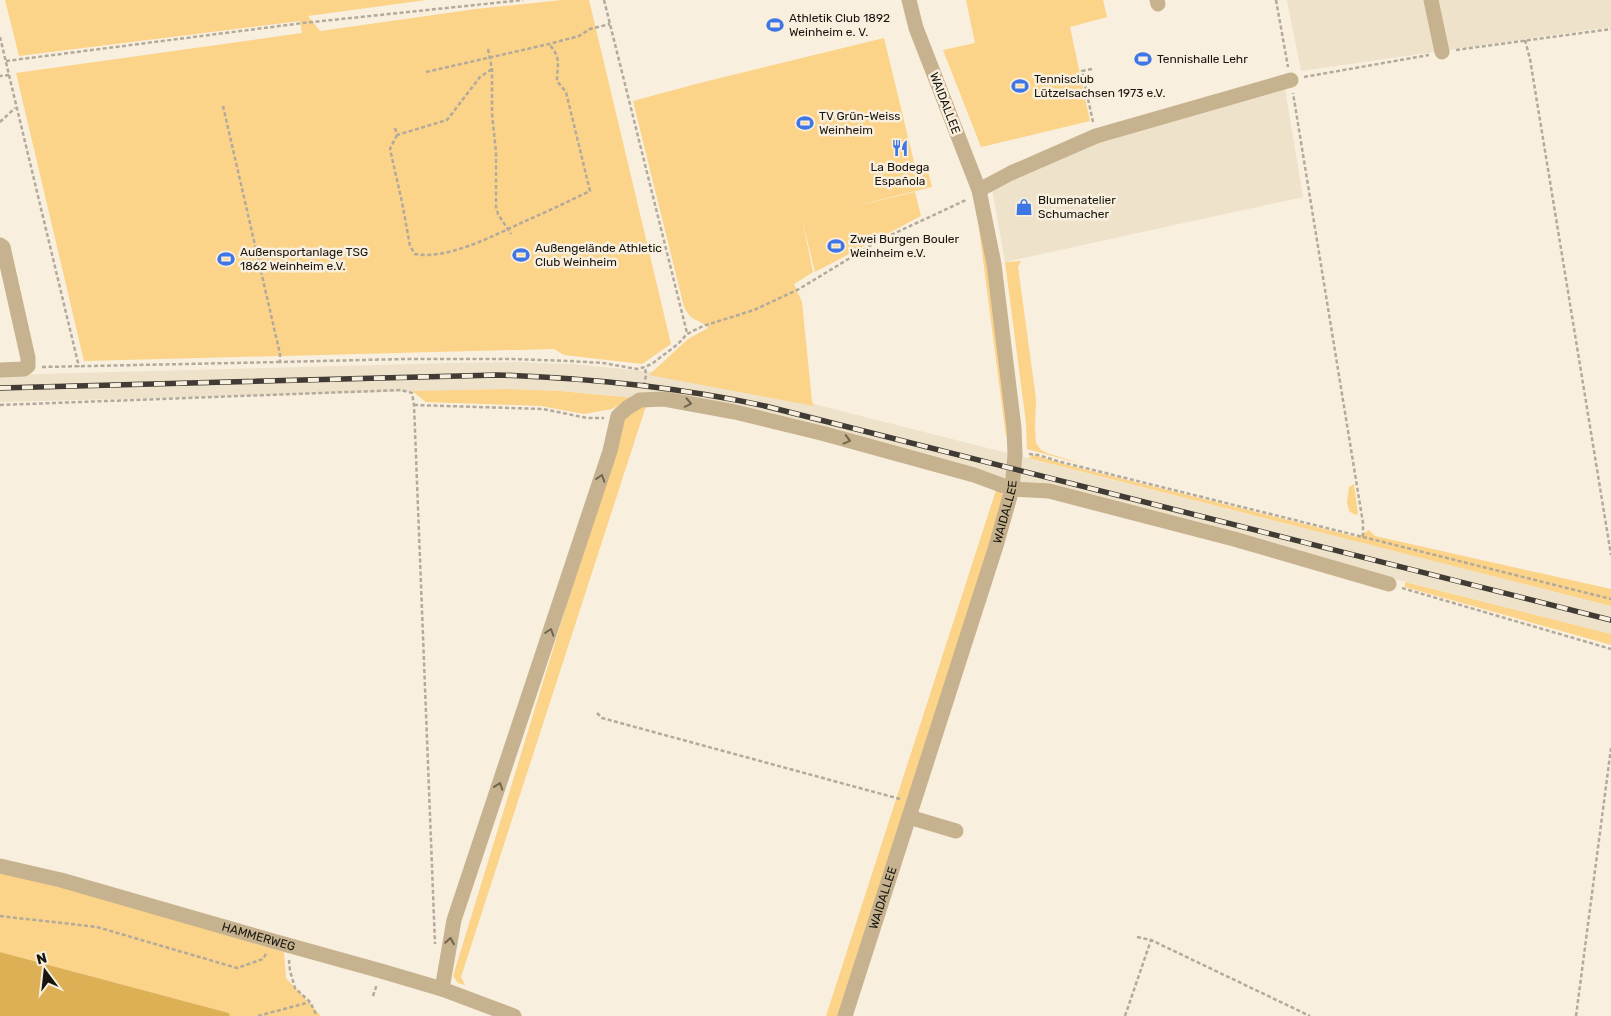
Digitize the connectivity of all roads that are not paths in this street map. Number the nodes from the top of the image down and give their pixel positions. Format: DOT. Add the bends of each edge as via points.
graph roads {
  1 [pos="909,0"];
  2 [pos="1431,0"];
  3 [pos="1442,52"];
  4 [pos="1291,80"];
  5 [pos="975,194"];
  6 [pos="0,245"];
  7 [pos="0,370"];
  8 [pos="1012,489"];
  9 [pos="1389,584"];
  10 [pos="909,818"];
  11 [pos="956,831"];
  12 [pos="0,866"];
  13 [pos="442,989"];
  14 [pos="514,1016"];
  15 [pos="845,1016"];
  1 -- 5 [label="street, WAIDALLEE"];
  2 -- 3 [label="street"];
  4 -- 5 [label="street" via="1096,136"];
  5 -- 8 [label="street, WAIDALLEE" via="994,264 1014,428 1016,454"];
  6 -- 7 [label="street" via="28,358 28,366 24,370"];
  8 -- 9 [label="street" via="1050,491"];
  8 -- 10 [label="street, WAIDALLEE"];
  13 -- 8 [label="street, one-way" via="454,920 604,470 618,416 627,408 640,400 664,399 734,412 974,475"];
  10 -- 11 [label="street"];
  10 -- 15 [label="street, WAIDALLEE"];
  12 -- 13 [label="street, HAMMERWEG" via="61,880"];
  13 -- 14 [label="street, HAMMERWEG"];
}
